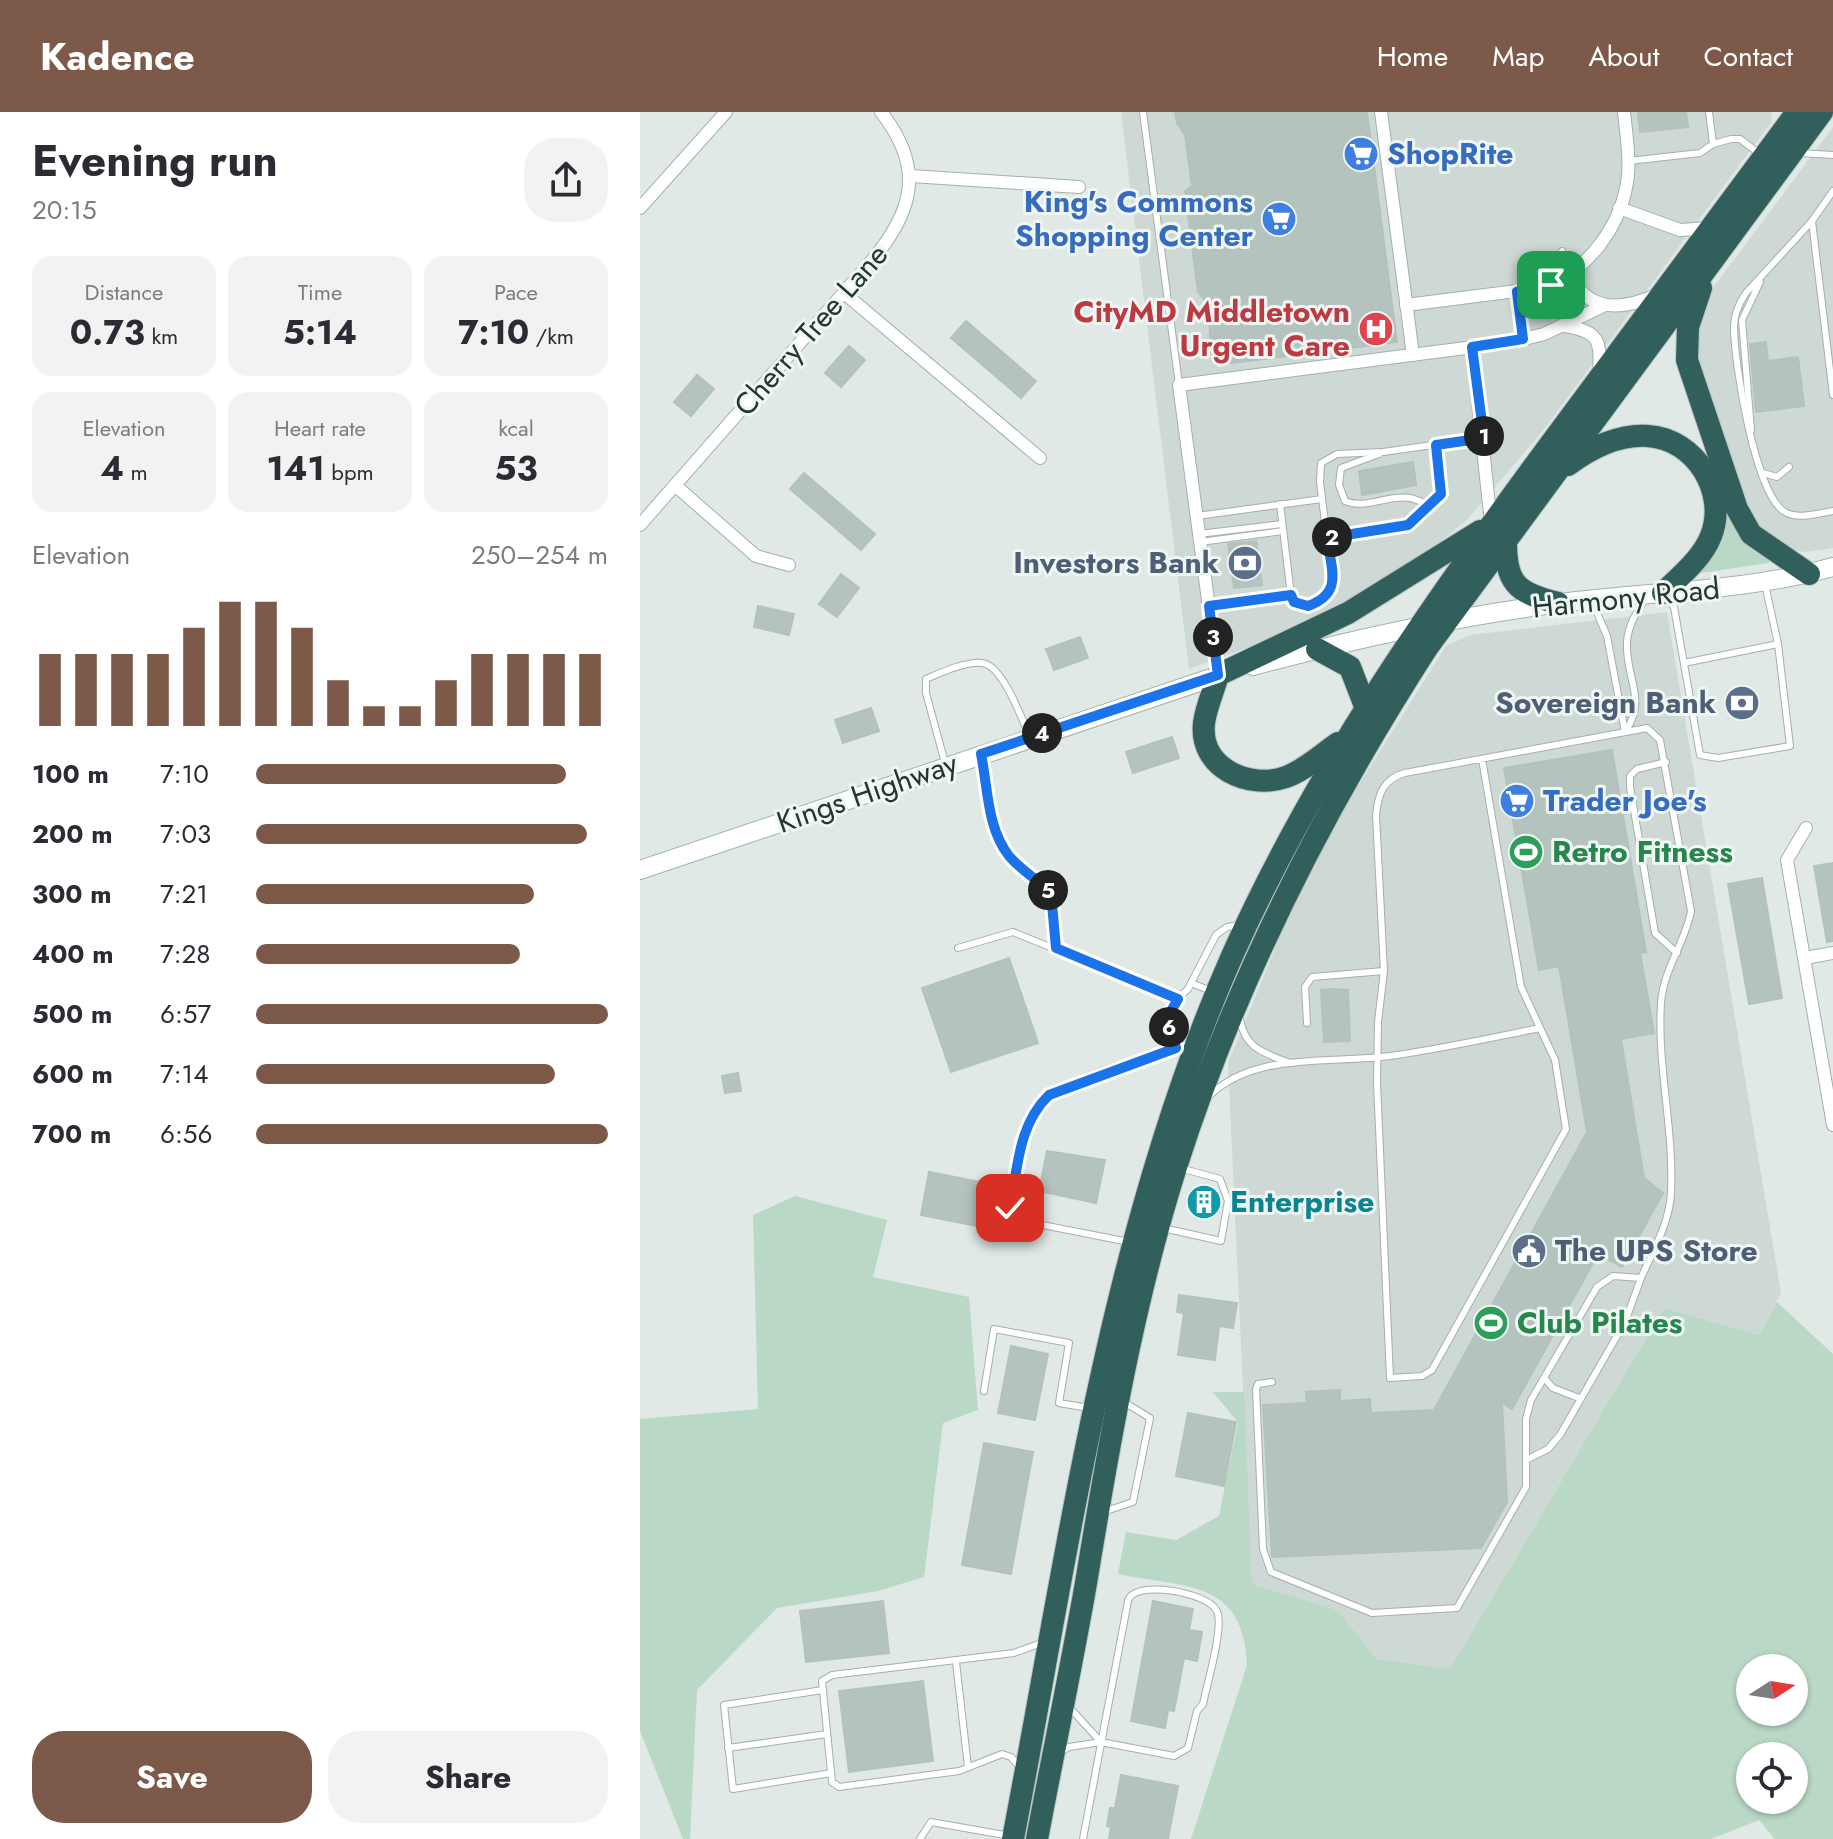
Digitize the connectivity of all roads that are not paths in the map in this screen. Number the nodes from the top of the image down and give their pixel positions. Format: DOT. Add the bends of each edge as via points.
graph roads {
  1 [pos="726,112"];
  2 [pos="881,112"];
  3 [pos="1143,112"];
  4 [pos="1381,112"];
  5 [pos="1624,112"];
  6 [pos="1709,112"];
  7 [pos="1797,112"];
  8 [pos="1822,112"];
  9 [pos="1713,144"];
  10 [pos="1791,153"];
  11 [pos="1833,155"];
  12 [pos="1764,157"];
  13 [pos="1629,161"];
  14 [pos="911,176"];
  15 [pos="1079,187"];
  16 [pos="1833,191"];
  17 [pos="640,208"];
  18 [pos="1619,208"];
  19 [pos="1812,221"];
  20 [pos="1712,227"];
  21 [pos="1562,251"];
  22 [pos="1713,258"];
  23 [pos="1570,275"];
  24 [pos="1517,292"];
  25 [pos="1664,292"];
  26 [pos="844,293"];
  27 [pos="1406,305"];
  28 [pos="1605,305"];
  29 [pos="1564,326"];
  30 [pos="1523,339"];
  31 [pos="1472,347"];
  32 [pos="1413,355"];
  33 [pos="1598,379"];
  34 [pos="1179,385"];
  35 [pos="1833,395"];
  36 [pos="1484,438"];
  37 [pos="1436,445"];
  38 [pos="1383,452"];
  39 [pos="1040,458"];
  40 [pos="1789,467"];
  41 [pos="1763,473"];
  42 [pos="1551,478"];
  43 [pos="677,487"];
  44 [pos="1322,499"];
  45 [pos="1439,499"];
  46 [pos="1280,504"];
  47 [pos="1833,511"];
  48 [pos="1197,516"];
  49 [pos="640,525"];
  50 [pos="1283,527"];
  51 [pos="1498,531"];
  52 [pos="1200,538"];
  53 [pos="1327,538"];
  54 [pos="789,565"];
  55 [pos="1833,567"];
  56 [pos="1809,574"];
  57 [pos="1765,583"];
  58 [pos="1656,593"];
  59 [pos="1291,595"];
  60 [pos="1591,599"];
  61 [pos="1558,603"];
  62 [pos="1209,606"];
  63 [pos="1447,620"];
  64 [pos="1418,626"];
  65 [pos="1778,644"];
  66 [pos="1317,649"];
  67 [pos="1684,663"];
  68 [pos="1218,675"];
  69 [pos="1365,706"];
  70 [pos="1625,732"];
  71 [pos="1030,737"];
  72 [pos="1346,737"];
  73 [pos="981,754"];
  74 [pos="1482,759"];
  75 [pos="1666,762"];
  76 [pos="946,766"];
  77 [pos="1806,828"];
  78 [pos="640,870"];
  79 [pos="1247,925"];
  80 [pos="958,948"];
  81 [pos="1056,948"];
  82 [pos="1677,953"];
  83 [pos="1833,953"];
  84 [pos="1805,958"];
  85 [pos="1384,971"];
  86 [pos="1191,983"];
  87 [pos="1228,995"];
  88 [pos="1178,999"];
  89 [pos="1307,1023"];
  90 [pos="1540,1028"];
  91 [pos="1198,1040"];
  92 [pos="1176,1048"];
  93 [pos="1376,1058"];
  94 [pos="1290,1063"];
  95 [pos="1195,1110"];
  96 [pos="1833,1125"];
  97 [pos="1177,1167"];
  98 [pos="994,1194"];
  99 [pos="1012,1197"];
  100 [pos="992,1204"];
  101 [pos="1010,1208"];
  102 [pos="990,1215"];
  103 [pos="1007,1218"];
  104 [pos="1149,1240"];
  105 [pos="1641,1278"];
  106 [pos="1545,1379"];
  107 [pos="1272,1382"];
  108 [pos="984,1391"];
  109 [pos="1118,1398"];
  110 [pos="1579,1398"];
  111 [pos="1097,1409"];
  112 [pos="1528,1459"];
  113 [pos="1095,1515"];
  114 [pos="1051,1639"];
  115 [pos="956,1662"];
  116 [pos="823,1690"];
  117 [pos="1064,1697"];
  118 [pos="827,1734"];
  119 [pos="1101,1742"];
  120 [pos="728,1748"];
  121 [pos="1050,1766"];
  122 [pos="968,1767"];
  123 [pos="831,1773"];
  124 [pos="1026,1773"];
  125 [pos="1013,1838"];
  126 [pos="920,1839"];
  127 [pos="1037,1839"];
  128 [pos="1083,1839"];
  1 -- 17 [label="street"];
  2 -- 14 [label="street" via="898,137"];
  3 -- 34 [label="lane"];
  4 -- 27 [label="street"];
  5 -- 13 [label="street"];
  6 -- 9 [label="lane"];
  7 -- 12 [label="highway"];
  8 -- 10 [label="highway"];
  9 -- 12 [label="lane" via="1740,139"];
  9 -- 13 [label="lane" via="1700,153"];
  10 -- 11 [label="lane"];
  10 -- 22 [label="highway"];
  12 -- 20 [label="highway"];
  13 -- 18 [label="street"];
  14 -- 15 [label="street"];
  14 -- 26 [label="street, Cherry Tree Lane" via="899,225"];
  16 -- 19 [label="lane"];
  18 -- 20 [label="street" via="1680,230"];
  18 -- 23 [label="street" via="1598,247"];
  19 -- 35 [label="lane"];
  19 -- 41 [label="lane" via="1763,276 1742,320 1751,437"];
  20 -- 25 [label="highway"];
  21 -- 23 [label="lane"];
  22 -- 42 [label="highway"];
  22 -- 56 [label="highway" via="1688,327 1691,377 1743,522 1775,554"];
  23 -- 24 [label="street"];
  23 -- 28 [label="street" via="1588,301"];
  24 -- 27 [label="street"];
  24 -- 30 [label="street"];
  25 -- 28 [label="street"];
  25 -- 33 [label="highway"];
  26 -- 39 [label="street"];
  26 -- 43 [label="street, Cherry Tree Lane"];
  27 -- 32 [label="street"];
  28 -- 29 [label="street"];
  29 -- 30 [label="street"];
  29 -- 33 [label="street" via="1596,338"];
  30 -- 31 [label="street"];
  31 -- 32 [label="street"];
  31 -- 36 [label="street"];
  32 -- 34 [label="street"];
  33 -- 51 [label="highway"];
  34 -- 48 [label="street"];
  36 -- 37 [label="lane"];
  36 -- 51 [label="street"];
  37 -- 38 [label="lane"];
  37 -- 45 [label="lane"];
  38 -- 44 [label="lane" via="1328,457 1319,472"];
  38 -- 45 [label="lane" via="1341,468 1339,485 1345,501 1408,498 1424,504"];
  40 -- 41 [label="lane" via="1777,477"];
  41 -- 47 [label="lane" via="1772,498 1788,514"];
  42 -- 51 [label="highway"];
  42 -- 58 [label="highway" via="1596,447 1635,436 1674,443 1699,463 1713,491 1711,537 1701,554"];
  43 -- 49 [label="street, Cherry Tree Lane"];
  43 -- 54 [label="street" via="756,556"];
  44 -- 46 [label="lane"];
  44 -- 53 [label="lane"];
  45 -- 53 [label="lane" via="1408,525"];
  46 -- 48 [label="lane"];
  46 -- 50 [label="lane"];
  48 -- 52 [label="street"];
  50 -- 52 [label="lane"];
  50 -- 59 [label="lane"];
  51 -- 61 [label="highway" via="1516,585 1533,597"];
  51 -- 63 [label="highway"];
  51 -- 64 [label="highway"];
  51 -- 68 [label="highway" via="1348,613"];
  52 -- 62 [label="street"];
  53 -- 59 [label="lane" via="1332,590 1308,606 1294,602"];
  55 -- 56 [label="street, Harmony Road"];
  56 -- 57 [label="street, Harmony Road"];
  57 -- 58 [label="street, Harmony Road"];
  57 -- 65 [label="lane"];
  58 -- 60 [label="street, Harmony Road"];
  58 -- 67 [label="lane" via="1674,607"];
  58 -- 70 [label="lane" via="1634,616 1627,639 1637,709"];
  59 -- 62 [label="lane"];
  60 -- 61 [label="street, Harmony Road"];
  60 -- 70 [label="lane" via="1607,636"];
  61 -- 63 [label="street, Harmony Road"];
  62 -- 68 [label="street"];
  63 -- 64 [label="street, Harmony Road"];
  63 -- 87 [label="highway" via="1373,731"];
  64 -- 66 [label="street, Kings Highway"];
  64 -- 69 [label="highway"];
  65 -- 67 [label="lane"];
  65 -- 67 [label="lane" via="1790,746 1718,758 1700,755"];
  66 -- 68 [label="street, Kings Highway"];
  66 -- 69 [label="highway" via="1350,667"];
  68 -- 71 [label="street, Kings Highway"];
  68 -- 72 [label="highway" via="1205,738 1216,761 1239,778 1273,781 1290,776"];
  69 -- 72 [label="highway"];
  70 -- 74 [label="lane"];
  70 -- 75 [label="lane" via="1653,730"];
  71 -- 73 [label="street, Kings Highway"];
  71 -- 76 [label="lane" via="1010,692 989,666 981,662 940,673 926,679 926,693"];
  72 -- 79 [label="highway"];
  73 -- 76 [label="street, Kings Highway"];
  73 -- 81 [label="lane" via="1001,842 1051,893"];
  74 -- 85 [label="lane" via="1396,775 1379,793"];
  74 -- 90 [label="lane" via="1521,987"];
  75 -- 82 [label="lane" via="1691,911"];
  75 -- 82 [label="lane" via="1637,769 1630,787 1655,933"];
  76 -- 78 [label="street, Kings Highway"];
  77 -- 84 [label="street" via="1787,860"];
  79 -- 86 [label="lane" via="1227,927 1216,935"];
  79 -- 87 [label="highway"];
  80 -- 81 [label="lane" via="1013,932"];
  81 -- 88 [label="lane"];
  82 -- 105 [label="lane" via="1661,1001 1671,1192"];
  83 -- 84 [label="street"];
  84 -- 96 [label="street"];
  85 -- 89 [label="lane" via="1312,977 1305,987"];
  85 -- 93 [label="lane"];
  86 -- 87 [label="lane"];
  86 -- 88 [label="lane"];
  87 -- 91 [label="highway"];
  87 -- 94 [label="lane" via="1247,1041"];
  87 -- 95 [label="highway"];
  88 -- 92 [label="lane" via="1166,1020"];
  90 -- 93 [label="lane"];
  90 -- 93 [label="lane" via="1555,1060 1566,1129 1432,1370 1422,1376 1390,1378"];
  91 -- 92 [label="lane"];
  91 -- 104 [label="highway"];
  92 -- 99 [label="lane" via="1049,1095 1026,1122"];
  93 -- 94 [label="lane"];
  94 -- 95 [label="lane" via="1234,1078"];
  95 -- 97 [label="highway"];
  97 -- 104 [label="highway"];
  97 -- 104 [label="lane" via="1220,1179 1228,1201 1221,1241"];
  98 -- 99 [label="lane"];
  99 -- 101 [label="lane"];
  100 -- 101 [label="lane"];
  101 -- 103 [label="lane"];
  102 -- 103 [label="lane"];
  103 -- 104 [label="lane"];
  104 -- 109 [label="highway"];
  104 -- 111 [label="highway"];
  105 -- 106 [label="lane" via="1613,1276 1597,1287"];
  105 -- 110 [label="lane" via="1625,1322"];
  106 -- 110 [label="lane"];
  106 -- 112 [label="lane" via="1526,1419"];
  107 -- 112 [label="lane" via="1261,1382 1256,1389 1266,1564 1278,1576 1372,1613 1457,1608 1520,1503"];
  108 -- 111 [label="lane" via="994,1329 1069,1343 1059,1403"];
  109 -- 113 [label="highway"];
  109 -- 113 [label="lane" via="1150,1418 1133,1502"];
  110 -- 112 [label="lane" via="1548,1449"];
  111 -- 114 [label="highway"];
  113 -- 117 [label="highway"];
  114 -- 115 [label="lane" via="1014,1653"];
  114 -- 124 [label="highway"];
  115 -- 116 [label="lane" via="832,1675 822,1681"];
  115 -- 122 [label="lane"];
  116 -- 118 [label="lane"];
  116 -- 120 [label="lane" via="724,1705"];
  117 -- 119 [label="lane"];
  117 -- 121 [label="highway"];
  118 -- 120 [label="lane"];
  118 -- 123 [label="lane"];
  119 -- 119 [label="lane" via="1129,1597 1134,1590 1156,1589 1203,1599 1218,1614 1191,1742 1183,1753 1171,1755"];
  119 -- 121 [label="lane" via="1063,1750"];
  119 -- 128 [label="lane"];
  120 -- 123 [label="lane" via="733,1789"];
  121 -- 127 [label="highway"];
  122 -- 123 [label="lane" via="839,1787"];
  122 -- 124 [label="lane" via="1002,1754"];
  124 -- 125 [label="highway"];
  125 -- 126 [label="lane" via="931,1822"];
}
